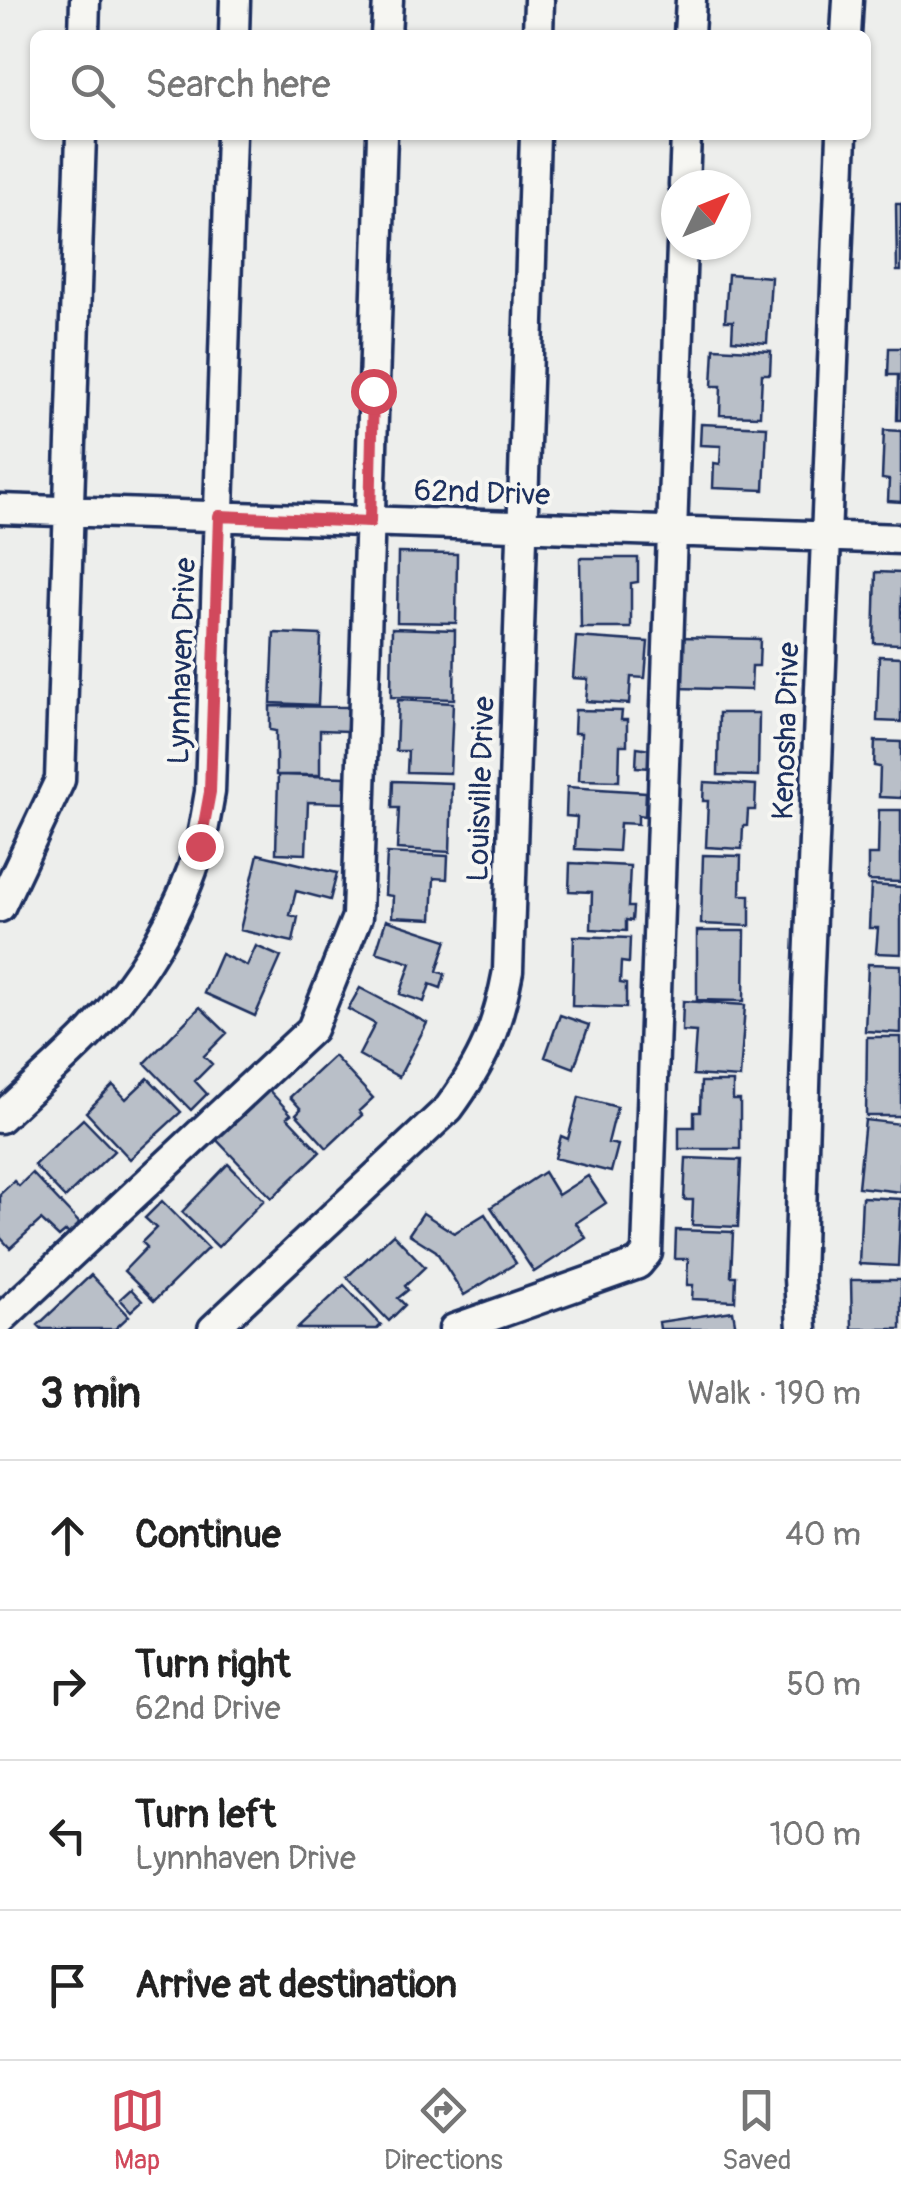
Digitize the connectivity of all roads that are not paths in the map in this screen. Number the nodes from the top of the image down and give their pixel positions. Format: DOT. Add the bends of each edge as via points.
graph roads {
  1 [pos="85,0"];
  2 [pos="235,0"];
  3 [pos="388,0"];
  4 [pos="539,0"];
  5 [pos="691,0"];
  6 [pos="848,0"];
  7 [pos="84,30"];
  8 [pos="234,30"];
  9 [pos="386,30"];
  10 [pos="538,30"];
  11 [pos="690,30"];
  12 [pos="846,30"];
  13 [pos="81,140"];
  14 [pos="231,140"];
  15 [pos="382,140"];
  16 [pos="535,140"];
  17 [pos="686,140"];
  18 [pos="842,140"];
  19 [pos="685,170"];
  20 [pos="681,260"];
  21 [pos="0,509"];
  22 [pos="69,511"];
  23 [pos="219,516"];
  24 [pos="370,522"];
  25 [pos="521,527"];
  26 [pos="670,532"];
  27 [pos="826,537"];
  28 [pos="901,538"];
  29 [pos="0,907"];
  30 [pos="0,1118"];
  31 [pos="0,1320"];
  32 [pos="212,1329"];
  33 [pos="454,1329"];
  34 [pos="802,1329"];
  1 -- 7 [label="street"];
  2 -- 8 [label="street"];
  3 -- 9 [label="street"];
  4 -- 10 [label="street"];
  5 -- 11 [label="street"];
  6 -- 12 [label="street"];
  13 -- 22 [label="street"];
  14 -- 23 [label="street, Lynnhaven Drive"];
  15 -- 24 [label="street"];
  16 -- 25 [label="street, Louisville Drive"];
  17 -- 19 [label="street"];
  18 -- 27 [label="street, Kenosha Drive"];
  20 -- 26 [label="street"];
  21 -- 22 [label="street, 62nd Drive"];
  22 -- 23 [label="street, 62nd Drive"];
  22 -- 29 [label="street" via="60,780"];
  23 -- 24 [label="street, 62nd Drive"];
  23 -- 30 [label="street, Lynnhaven Drive" via="210,792 200,846 156,946 128,988"];
  24 -- 25 [label="street, 62nd Drive"];
  24 -- 31 [label="street" via="357,917 312,1029"];
  25 -- 26 [label="street, 62nd Drive"];
  25 -- 32 [label="street, Louisville Drive" via="508,971 487,1047 449,1108"];
  26 -- 27 [label="street, 62nd Drive"];
  26 -- 33 [label="street" via="648,1252 638,1264"];
  27 -- 28 [label="street, 62nd Drive"];
  27 -- 34 [label="street, Kenosha Drive"];
}
